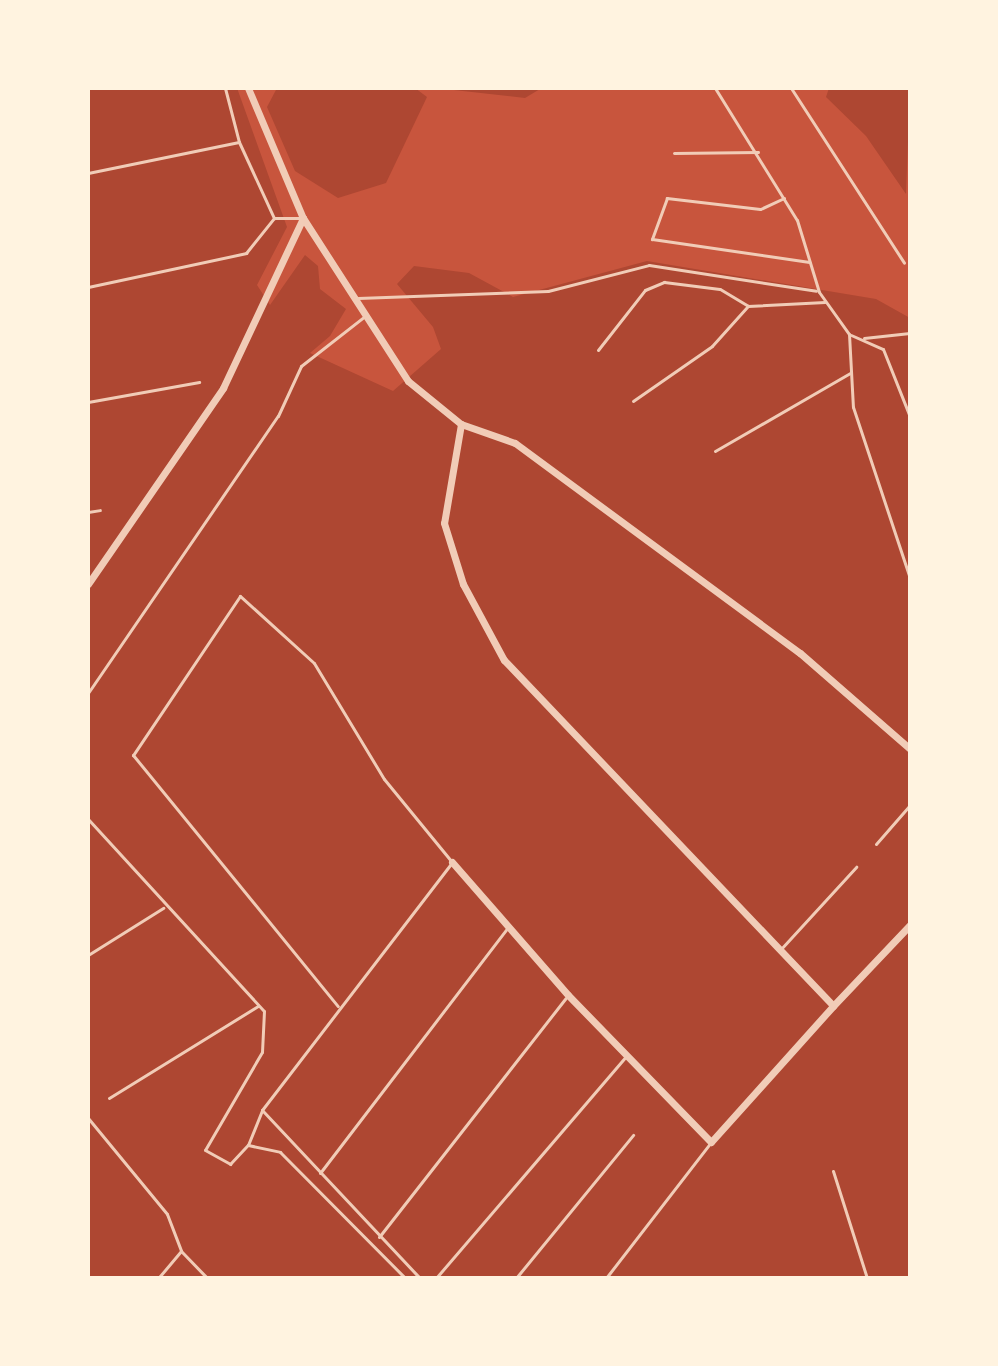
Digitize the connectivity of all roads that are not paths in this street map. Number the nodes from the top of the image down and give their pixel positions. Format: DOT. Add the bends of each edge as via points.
graph roads {
  1 [pos="225,88"];
  2 [pos="248,88"];
  3 [pos="715,88"];
  4 [pos="791,88"];
  5 [pos="239,142"];
  6 [pos="758,152"];
  7 [pos="674,153"];
  8 [pos="88,173"];
  9 [pos="784,198"];
  10 [pos="274,218"];
  11 [pos="303,218"];
  12 [pos="809,262"];
  13 [pos="904,263"];
  14 [pos="88,287"];
  15 [pos="819,292"];
  16 [pos="354,298"];
  17 [pos="825,302"];
  18 [pos="748,306"];
  19 [pos="365,315"];
  20 [pos="910,333"];
  21 [pos="849,334"];
  22 [pos="860,339"];
  23 [pos="598,350"];
  24 [pos="851,372"];
  25 [pos="199,382"];
  26 [pos="633,401"];
  27 [pos="88,402"];
  28 [pos="910,417"];
  29 [pos="461,424"];
  30 [pos="715,451"];
  31 [pos="100,510"];
  32 [pos="88,512"];
  33 [pos="910,578"];
  34 [pos="88,584"];
  35 [pos="88,693"];
  36 [pos="910,749"];
  37 [pos="910,805"];
  38 [pos="88,819"];
  39 [pos="876,844"];
  40 [pos="452,862"];
  41 [pos="856,867"];
  42 [pos="164,907"];
  43 [pos="910,925"];
  44 [pos="507,927"];
  45 [pos="779,951"];
  46 [pos="88,955"];
  47 [pos="568,995"];
  48 [pos="258,1006"];
  49 [pos="338,1006"];
  50 [pos="833,1006"];
  51 [pos="626,1056"];
  52 [pos="109,1098"];
  53 [pos="262,1110"];
  54 [pos="88,1118"];
  55 [pos="633,1135"];
  56 [pos="711,1142"];
  57 [pos="248,1145"];
  58 [pos="833,1171"];
  59 [pos="320,1173"];
  60 [pos="379,1237"];
  61 [pos="181,1251"];
  62 [pos="158,1278"];
  63 [pos="207,1278"];
  64 [pos="405,1278"];
  65 [pos="420,1278"];
  66 [pos="436,1278"];
  67 [pos="516,1278"];
  68 [pos="606,1278"];
  69 [pos="867,1278"];
  1 -- 5 [label="lane"];
  2 -- 11 [label="street"];
  3 -- 6 [label="lane"];
  4 -- 13 [label="lane"];
  5 -- 8 [label="lane"];
  5 -- 10 [label="lane"];
  6 -- 7 [label="lane"];
  6 -- 9 [label="lane"];
  9 -- 12 [label="lane"];
  9 -- 12 [label="lane" via="760,209 667,198 652,239"];
  10 -- 11 [label="lane"];
  10 -- 14 [label="lane" via="246,253"];
  11 -- 16 [label="street"];
  11 -- 34 [label="street" via="223,388"];
  12 -- 15 [label="lane"];
  15 -- 16 [label="lane" via="649,265 548,291"];
  15 -- 17 [label="lane"];
  16 -- 19 [label="street"];
  17 -- 18 [label="lane"];
  17 -- 21 [label="lane"];
  18 -- 23 [label="lane" via="720,289 664,282 645,290"];
  18 -- 26 [label="lane" via="712,346"];
  19 -- 29 [label="street" via="408,381"];
  19 -- 35 [label="lane" via="301,366 278,416"];
  20 -- 22 [label="lane"];
  21 -- 22 [label="lane"];
  21 -- 24 [label="lane"];
  22 -- 28 [label="lane" via="883,349"];
  24 -- 30 [label="lane"];
  24 -- 33 [label="lane" via="853,407"];
  25 -- 27 [label="lane"];
  29 -- 36 [label="street" via="515,443 800,653"];
  29 -- 45 [label="street" via="444,523 463,584 504,660"];
  31 -- 32 [label="lane"];
  37 -- 39 [label="lane"];
  38 -- 42 [label="lane"];
  40 -- 44 [label="street"];
  40 -- 49 [label="lane"];
  40 -- 49 [label="lane" via="384,779 314,663 240,596 133,755"];
  41 -- 45 [label="lane"];
  42 -- 46 [label="lane"];
  42 -- 48 [label="lane"];
  43 -- 50 [label="street"];
  44 -- 47 [label="street"];
  44 -- 59 [label="lane"];
  45 -- 50 [label="street"];
  47 -- 51 [label="street"];
  47 -- 60 [label="lane"];
  48 -- 52 [label="lane"];
  48 -- 57 [label="lane" via="262,1052 205,1150 230,1164"];
  49 -- 53 [label="lane"];
  50 -- 56 [label="street"];
  51 -- 56 [label="street"];
  51 -- 66 [label="lane"];
  53 -- 57 [label="lane"];
  53 -- 59 [label="lane"];
  54 -- 61 [label="lane" via="167,1214"];
  55 -- 67 [label="lane"];
  56 -- 68 [label="lane"];
  57 -- 64 [label="lane" via="280,1152"];
  58 -- 69 [label="lane"];
  59 -- 60 [label="lane"];
  60 -- 65 [label="lane"];
  61 -- 62 [label="lane"];
  61 -- 63 [label="lane"];
}
